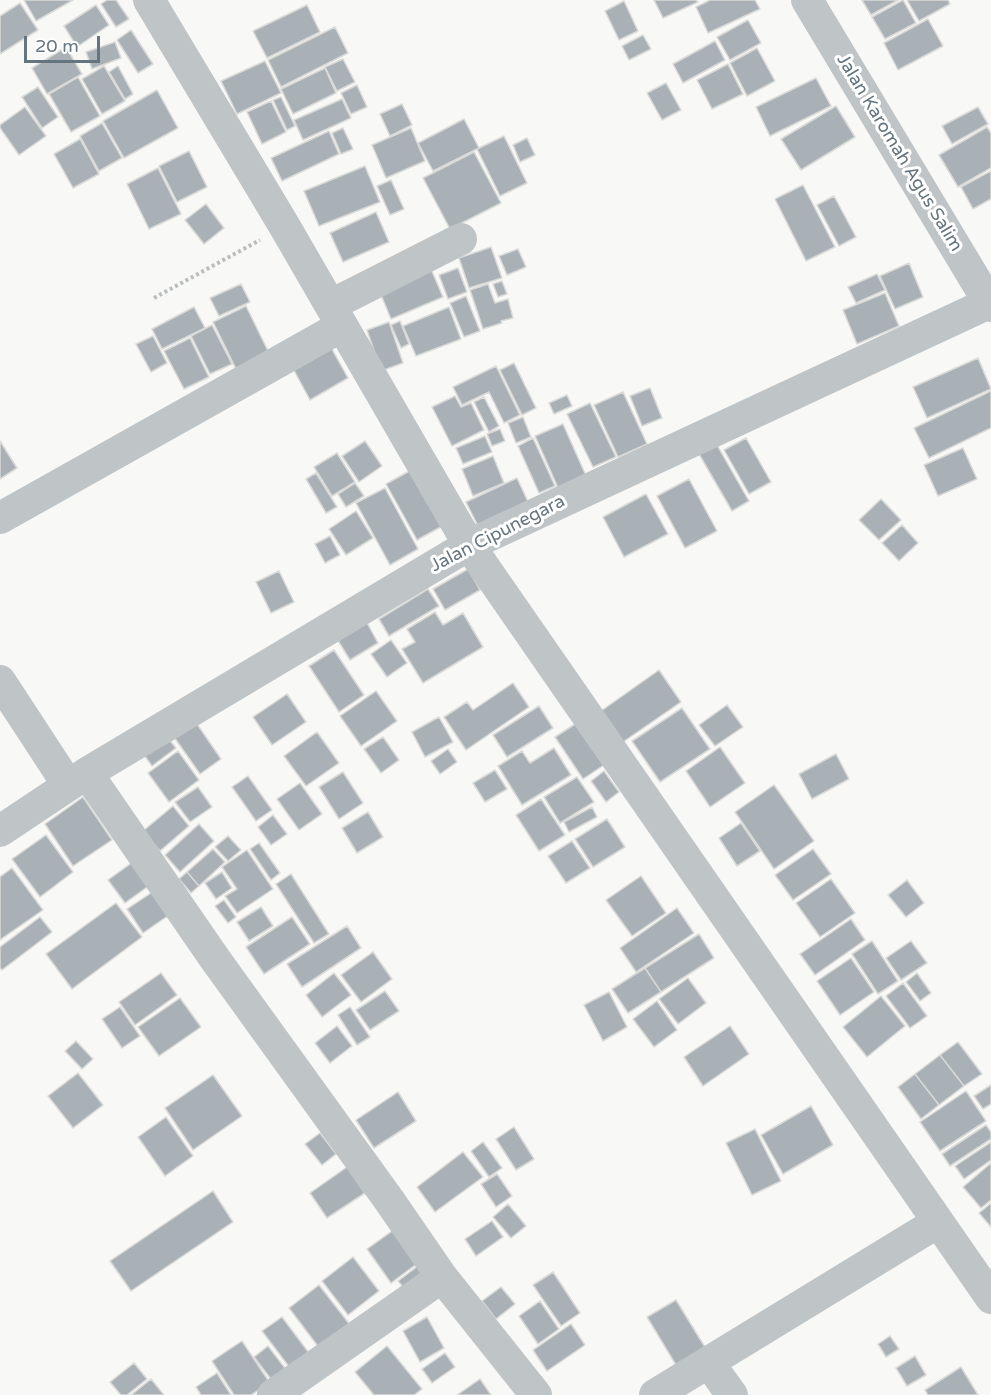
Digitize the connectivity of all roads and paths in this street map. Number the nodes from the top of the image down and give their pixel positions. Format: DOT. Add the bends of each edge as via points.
graph roads {
  1 [pos="149,0"];
  2 [pos="807,0"];
  3 [pos="285,227"];
  4 [pos="461,239"];
  5 [pos="154,298"];
  6 [pos="990,303"];
  7 [pos="337,316"];
  8 [pos="0,518"];
  9 [pos="469,545"];
  10 [pos="0,681"];
  11 [pos="77,779"];
  12 [pos="0,831"];
  13 [pos="938,1222"];
  14 [pos="442,1277"];
  15 [pos="991,1298"];
  16 [pos="709,1363"];
  17 [pos="273,1395"];
  18 [pos="536,1395"];
  19 [pos="656,1395"];
  20 [pos="732,1395"];
  1 -- 3 [label="street"];
  2 -- 6 [label="street, Jalan Karomah Agus Salim"];
  3 -- 5 [label="path"];
  3 -- 7 [label="street"];
  4 -- 7 [label="street"];
  6 -- 9 [label="street, Jalan Cipunegara"];
  7 -- 8 [label="street"];
  7 -- 9 [label="street"];
  9 -- 11 [label="street, Jalan Cipunegara"];
  9 -- 13 [label="street"];
  10 -- 11 [label="street"];
  11 -- 12 [label="street, Jalan Cipunegara"];
  11 -- 14 [label="street" via="215,959"];
  13 -- 15 [label="street"];
  13 -- 16 [label="street"];
  14 -- 17 [label="street"];
  14 -- 18 [label="street"];
  16 -- 19 [label="street"];
  16 -- 20 [label="street"];
}
